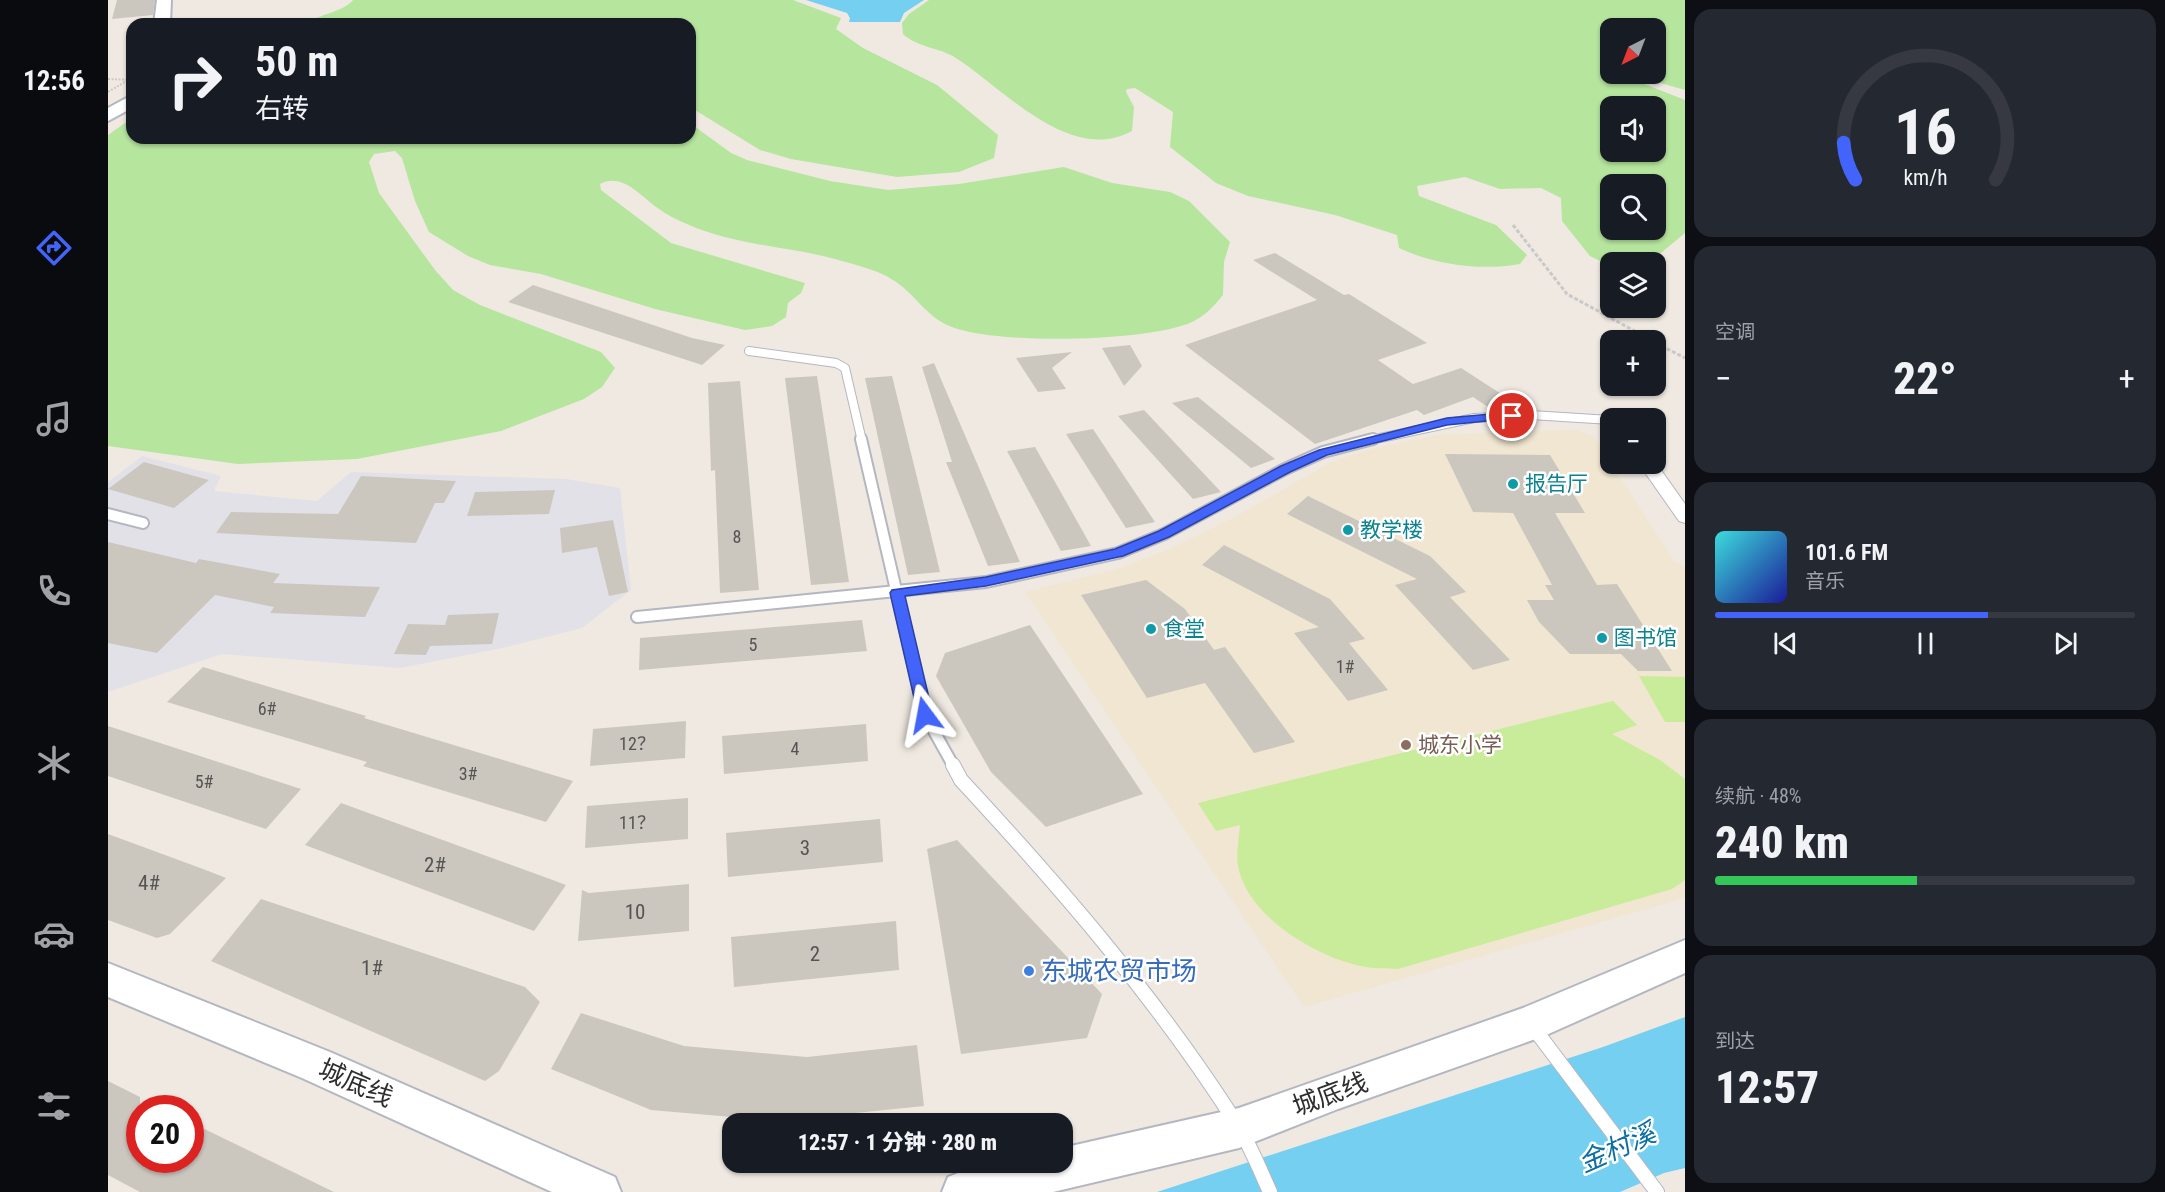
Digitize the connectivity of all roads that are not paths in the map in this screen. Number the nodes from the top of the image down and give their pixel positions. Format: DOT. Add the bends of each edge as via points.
graph roads {
  1 [pos="164,0"];
  2 [pos="162,18"];
  3 [pos="126,104"];
  4 [pos="108,116"];
  5 [pos="748,351"];
  6 [pos="1600,419"];
  7 [pos="1655,474"];
  8 [pos="108,514"];
  9 [pos="1685,517"];
  10 [pos="143,523"];
  11 [pos="897,593"];
  12 [pos="637,617"];
  13 [pos="1685,956"];
  14 [pos="108,980"];
  15 [pos="1530,1023"];
  16 [pos="1239,1128"];
  17 [pos="600,1192"];
  18 [pos="963,1192"];
  19 [pos="1270,1192"];
  20 [pos="1656,1192"];
  1 -- 2 [label="main road"];
  3 -- 4 [label="main road"];
  5 -- 11 [label="lane" via="836,363 845,368"];
  6 -- 11 [label="lane" via="1531,415 1474,417 1354,443 1285,469 1164,534 1118,553 986,582"];
  7 -- 9 [label="street"];
  8 -- 10 [label="lane"];
  11 -- 12 [label="lane"];
  11 -- 16 [label="lane" via="925,715 961,780 1054,881 1144,990"];
  13 -- 15 [label="main road, 城底线"];
  14 -- 17 [label="main road, 城底线" via="316,1065"];
  15 -- 16 [label="main road, 城底线"];
  15 -- 20 [label="lane"];
  16 -- 18 [label="main road, 城底线"];
  16 -- 19 [label="lane"];
}
